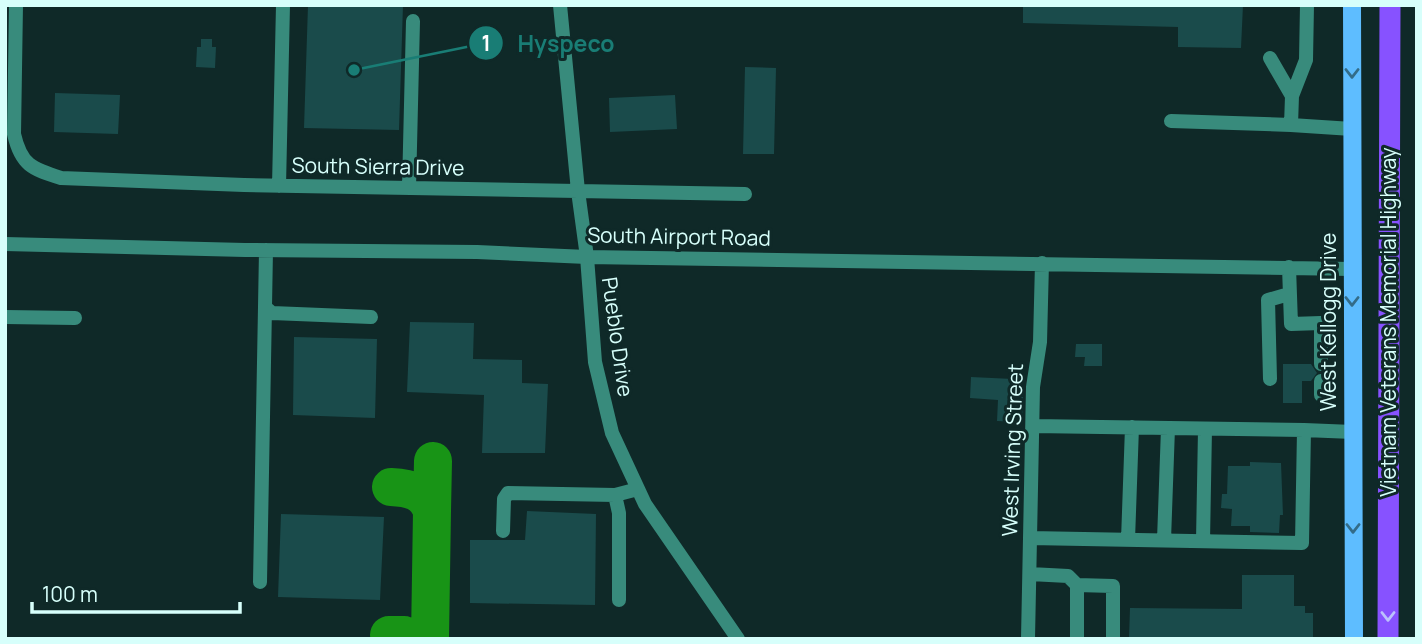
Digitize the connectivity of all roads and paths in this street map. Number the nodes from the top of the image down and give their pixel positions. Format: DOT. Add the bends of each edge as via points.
graph roads {
  1 [pos="16,5"];
  2 [pos="283,5"];
  3 [pos="560,5"];
  4 [pos="1307,5"];
  5 [pos="1352,5"];
  6 [pos="1388,5"];
  7 [pos="413,21"];
  8 [pos="1270,58"];
  9 [pos="1292,96"];
  10 [pos="1171,121"];
  11 [pos="1291,125"];
  12 [pos="1352,129"];
  13 [pos="279,186"];
  14 [pos="410,188"];
  15 [pos="578,191"];
  16 [pos="745,194"];
  17 [pos="5,244"];
  18 [pos="266,250"];
  19 [pos="587,257"];
  20 [pos="1042,263"];
  21 [pos="1289,267"];
  22 [pos="1352,269"];
  23 [pos="1289,294"];
  24 [pos="265,307"];
  25 [pos="5,317"];
  26 [pos="371,317"];
  27 [pos="75,318"];
  28 [pos="1321,365"];
  29 [pos="1270,379"];
  30 [pos="1033,426"];
  31 [pos="1132,428"];
  32 [pos="1168,428"];
  33 [pos="1205,429"];
  34 [pos="1304,430"];
  35 [pos="1353,432"];
  36 [pos="638,489"];
  37 [pos="615,495"];
  38 [pos="503,531"];
  39 [pos="1030,538"];
  40 [pos="1128,540"];
  41 [pos="1164,540"];
  42 [pos="1203,541"];
  43 [pos="1030,574"];
  44 [pos="260,582"];
  45 [pos="1077,585"];
  46 [pos="619,600"];
  47 [pos="738,639"];
  48 [pos="1028,639"];
  49 [pos="1077,639"];
  50 [pos="1113,639"];
  51 [pos="1354,639"];
  52 [pos="1388,639"];
  1 -- 13 [label="street, South Sierra Drive" via="14,134 19,155 36,170 61,178"];
  2 -- 13 [label="street"];
  3 -- 15 [label="street, Pueblo Drive"];
  4 -- 9 [label="street" via="1306,60"];
  5 -- 12 [label="main road, West Kellogg Drive, one-way"];
  6 -- 52 [label="highway, Vietnam Veterans Memorial Highway, one-way"];
  7 -- 14 [label="street"];
  8 -- 9 [label="street"];
  9 -- 11 [label="street"];
  10 -- 11 [label="street"];
  11 -- 12 [label="street"];
  12 -- 22 [label="main road, West Kellogg Drive"];
  13 -- 14 [label="street, South Sierra Drive"];
  14 -- 15 [label="street, South Sierra Drive"];
  15 -- 16 [label="street, South Sierra Drive"];
  15 -- 19 [label="street, Pueblo Drive"];
  17 -- 18 [label="street, South Airport Road"];
  18 -- 19 [label="street, South Airport Road"];
  18 -- 24 [label="street"];
  19 -- 20 [label="street, South Airport Road"];
  19 -- 36 [label="street, Pueblo Drive" via="596,362 612,433"];
  20 -- 21 [label="street, South Airport Road"];
  20 -- 30 [label="street, West Irving Street"];
  21 -- 22 [label="street, South Airport Road"];
  21 -- 23 [label="street"];
  22 -- 35 [label="main road, West Kellogg Drive, one-way"];
  23 -- 28 [label="street" via="1291,324 1321,323"];
  23 -- 29 [label="street" via="1268,300"];
  24 -- 26 [label="street" via="272,313"];
  24 -- 44 [label="street"];
  25 -- 27 [label="street"];
  30 -- 31 [label="street"];
  30 -- 39 [label="street, West Irving Street"];
  31 -- 32 [label="street"];
  31 -- 40 [label="street"];
  32 -- 33 [label="street"];
  32 -- 41 [label="street"];
  33 -- 34 [label="street"];
  33 -- 42 [label="street"];
  34 -- 35 [label="street"];
  34 -- 42 [label="street" via="1302,543"];
  35 -- 51 [label="main road, West Kellogg Drive, one-way"];
  36 -- 37 [label="street"];
  36 -- 47 [label="street, Pueblo Drive"];
  37 -- 38 [label="street" via="508,493"];
  37 -- 46 [label="street" via="620,513"];
  39 -- 40 [label="street"];
  39 -- 43 [label="street, West Irving Street"];
  40 -- 41 [label="street"];
  41 -- 42 [label="street"];
  43 -- 45 [label="street" via="1068,576"];
  43 -- 48 [label="street, West Irving Street"];
  45 -- 49 [label="street"];
  45 -- 50 [label="street" via="1114,586"];
}
